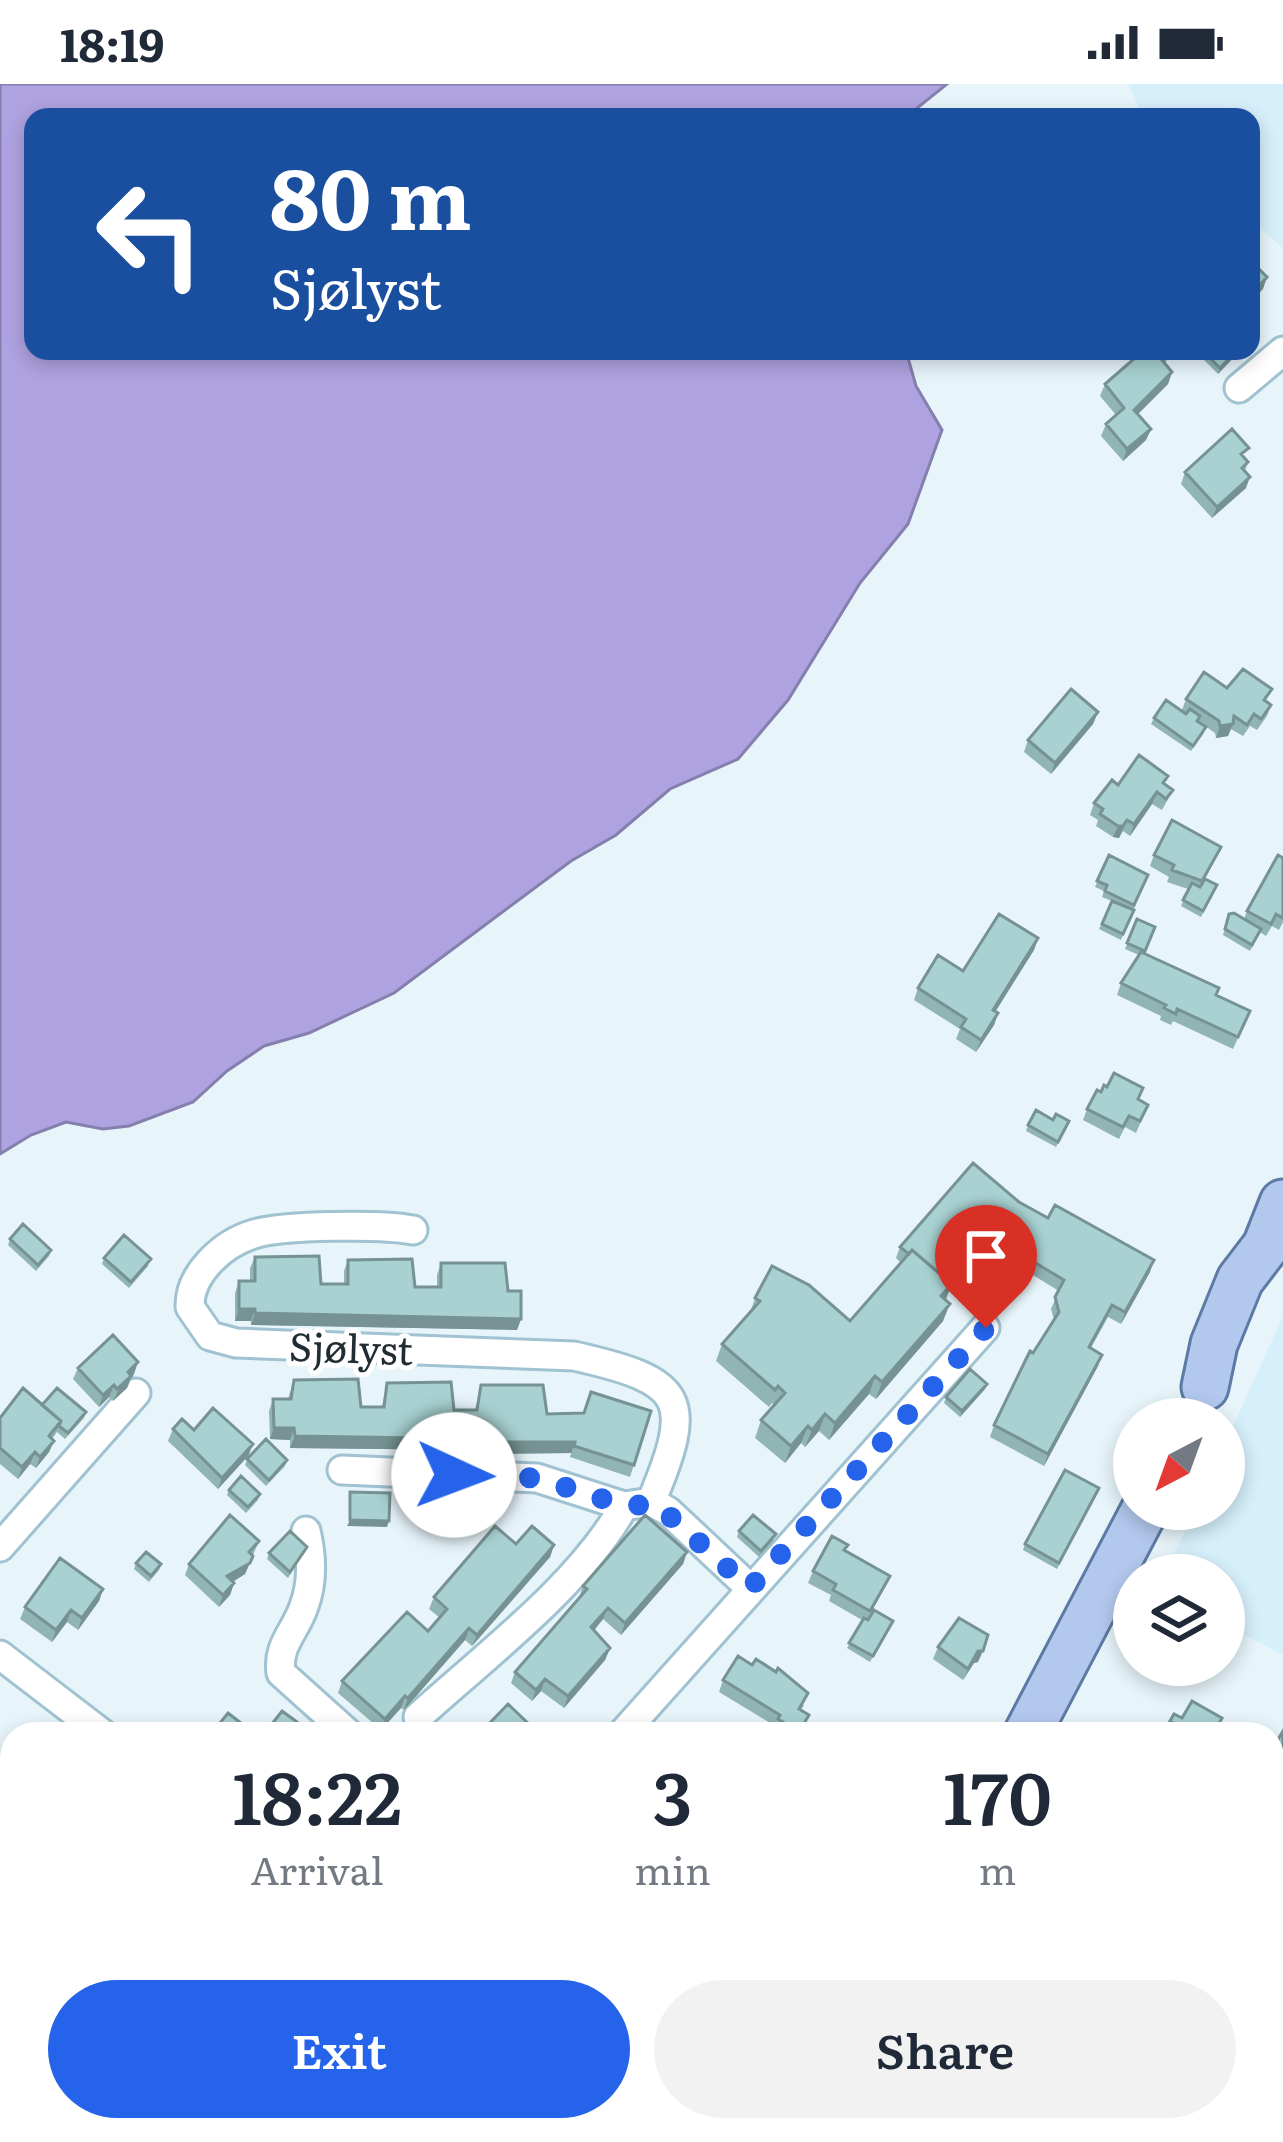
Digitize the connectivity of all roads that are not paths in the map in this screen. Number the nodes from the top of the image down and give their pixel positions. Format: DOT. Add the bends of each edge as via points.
graph roads {
  1 [pos="1283,351"];
  2 [pos="1239,388"];
  3 [pos="1283,1203"];
  4 [pos="413,1230"];
  5 [pos="986,1328"];
  6 [pos="136,1393"];
  7 [pos="1201,1398"];
  8 [pos="342,1470"];
  9 [pos="638,1504"];
  10 [pos="1134,1530"];
  11 [pos="306,1531"];
  12 [pos="0,1547"];
  13 [pos="750,1588"];
  14 [pos="0,1655"];
  15 [pos="418,1717"];
  16 [pos="87,1722"];
  17 [pos="336,1722"];
  18 [pos="633,1722"];
  19 [pos="1033,1722"];
  1 -- 2 [label="street"];
  3 -- 7 [label="main road" via="1233,1352"];
  4 -- 9 [label="street, Sjølyst" via="257,1232 195,1280 190,1307 210,1336 236,1343 574,1355 628,1367 674,1401 677,1420 674,1448"];
  5 -- 13 [label="street"];
  6 -- 12 [label="street"];
  8 -- 9 [label="street" via="537,1478"];
  9 -- 13 [label="street" via="668,1511"];
  9 -- 15 [label="street, Sjølyst"];
  10 -- 19 [label="main road"];
  11 -- 17 [label="street" via="307,1598 281,1648 281,1673"];
  13 -- 18 [label="street"];
  14 -- 16 [label="street"];
}
